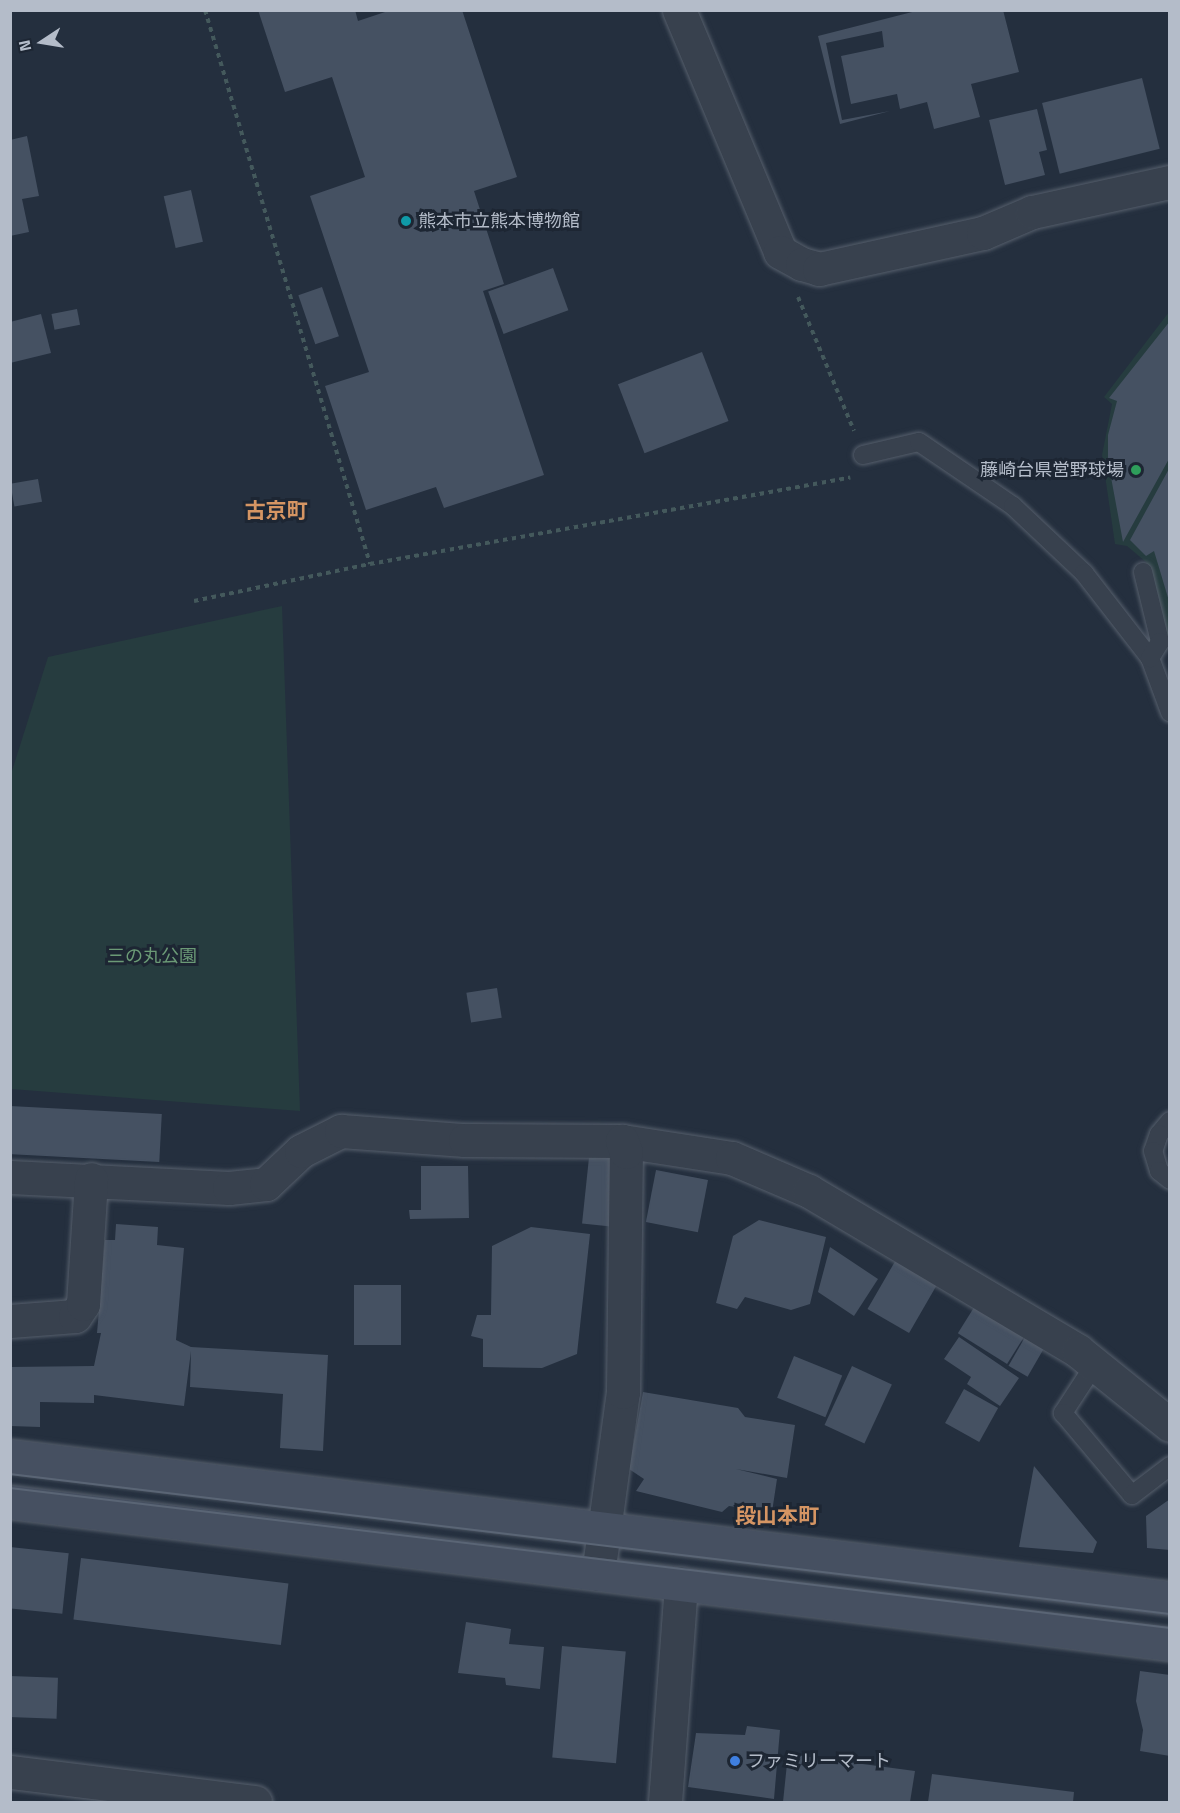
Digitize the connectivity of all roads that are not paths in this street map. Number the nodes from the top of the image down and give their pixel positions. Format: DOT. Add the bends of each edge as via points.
graph roads {
  1 [pos="679,10"];
  2 [pos="1170,182"];
  3 [pos="863,455"];
  4 [pos="1143,572"];
  5 [pos="1150,658"];
  6 [pos="1170,712"];
  7 [pos="1170,1121"];
  8 [pos="622,1141"];
  9 [pos="10,1177"];
  10 [pos="91,1179"];
  11 [pos="1170,1180"];
  12 [pos="10,1321"];
  13 [pos="1095,1364"];
  14 [pos="1170,1425"];
  15 [pos="10,1456"];
  16 [pos="1170,1466"];
  17 [pos="10,1502"];
  18 [pos="602,1529"];
  19 [pos="598,1574"];
  20 [pos="681,1584"];
  21 [pos="1170,1598"];
  22 [pos="1170,1644"];
  23 [pos="10,1772"];
  24 [pos="255,1803"];
  25 [pos="665,1803"];
  1 -- 2 [label="street" via="780,252 819,269 982,233 1032,212"];
  3 -- 5 [label="lane" via="919,442 1012,506 1084,573"];
  4 -- 5 [label="lane" via="1160,642"];
  5 -- 6 [label="lane"];
  7 -- 11 [label="lane" via="1159,1134 1153,1151 1159,1171"];
  8 -- 10 [label="street" via="465,1140 341,1131 301,1151 266,1184 229,1188"];
  8 -- 13 [label="street" via="732,1158 809,1191"];
  8 -- 18 [label="street" via="626,1152 623,1392 608,1511"];
  9 -- 10 [label="street"];
  10 -- 12 [label="street" via="83,1304 75,1316"];
  13 -- 14 [label="street"];
  13 -- 16 [label="lane" via="1063,1413 1132,1495"];
  15 -- 18 [label="street"];
  17 -- 19 [label="street"];
  18 -- 19 [label="street"];
  18 -- 21 [label="street"];
  19 -- 20 [label="street"];
  20 -- 22 [label="street"];
  20 -- 25 [label="street"];
  23 -- 24 [label="street"];
}
